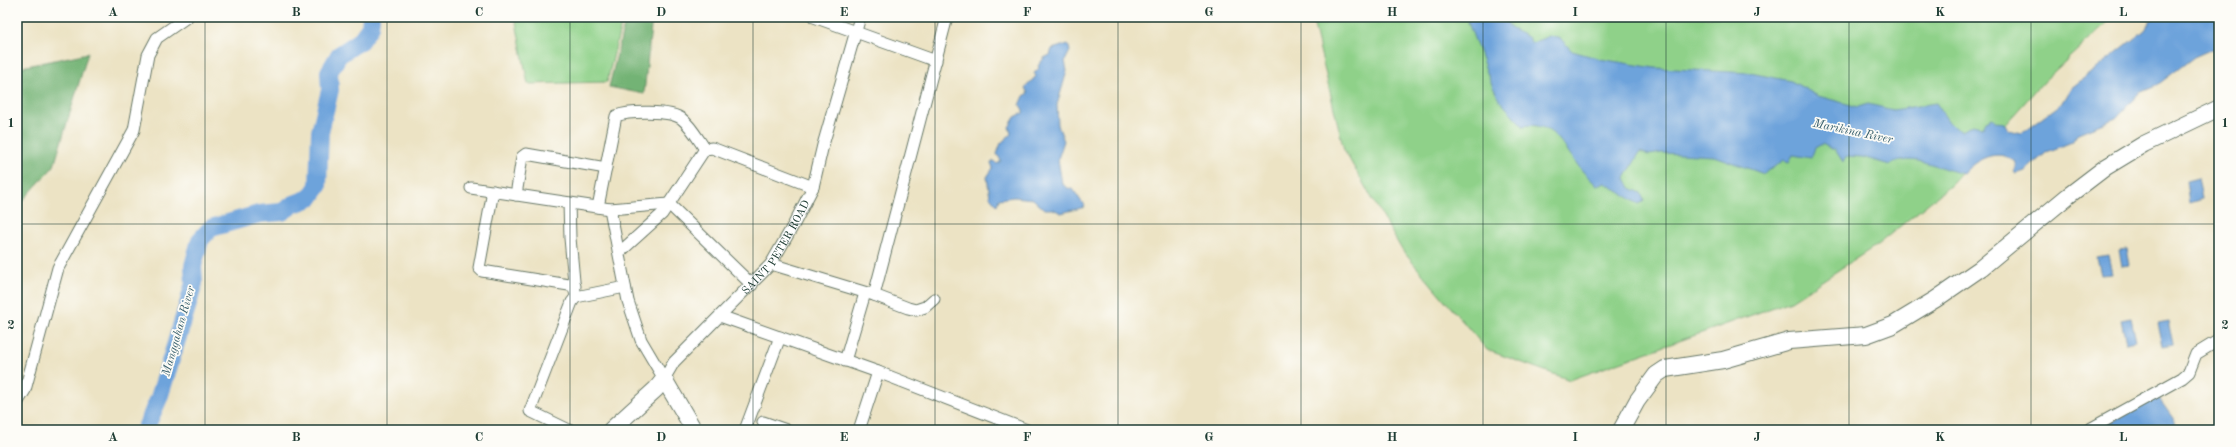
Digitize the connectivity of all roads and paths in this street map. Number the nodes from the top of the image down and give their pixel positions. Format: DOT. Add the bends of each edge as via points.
graph roads {
  1 [pos="187,17"];
  2 [pos="814,17"];
  3 [pos="860,17"];
  4 [pos="947,17"];
  5 [pos="857,33"];
  6 [pos="936,61"];
  7 [pos="2219,108"];
  8 [pos="705,148"];
  9 [pos="606,168"];
  10 [pos="814,187"];
  11 [pos="471,188"];
  12 [pos="493,191"];
  13 [pos="516,195"];
  14 [pos="569,203"];
  15 [pos="669,204"];
  16 [pos="598,207"];
  17 [pos="610,209"];
  18 [pos="620,252"];
  19 [pos="771,264"];
  20 [pos="752,285"];
  21 [pos="575,286"];
  22 [pos="625,287"];
  23 [pos="870,294"];
  24 [pos="576,297"];
  25 [pos="934,299"];
  26 [pos="720,316"];
  27 [pos="780,337"];
  28 [pos="2219,340"];
  29 [pos="846,361"];
  30 [pos="878,372"];
  31 [pos="664,379"];
  32 [pos="17,403"];
  33 [pos="763,422"];
  34 [pos="568,430"];
  35 [pos="611,430"];
  36 [pos="694,430"];
  37 [pos="745,430"];
  38 [pos="786,430"];
  39 [pos="859,430"];
  40 [pos="1027,430"];
  41 [pos="1621,430"];
  42 [pos="2088,430"];
  1 -- 32 [label="street" via="157,38 148,55 134,130 58,268 24,390"];
  2 -- 5 [label="street"];
  3 -- 5 [label="street, SAINT PETER ROAD"];
  4 -- 6 [label="street"];
  5 -- 6 [label="street"];
  5 -- 10 [label="street, SAINT PETER ROAD" via="823,145"];
  6 -- 23 [label="street"];
  7 -- 41 [label="street" via="2144,144 2106,168 1981,268 1893,325 1866,335 1796,339 1723,360 1665,369 1656,375"];
  8 -- 9 [label="street" via="680,117 660,113 623,114 616,116"];
  8 -- 10 [label="street" via="712,148"];
  8 -- 15 [label="street"];
  9 -- 13 [label="street" via="526,154 522,157"];
  9 -- 16 [label="street"];
  10 -- 19 [label="street, SAINT PETER ROAD"];
  11 -- 12 [label="street"];
  12 -- 13 [label="street"];
  12 -- 21 [label="street" via="480,268 482,271"];
  13 -- 14 [label="street"];
  14 -- 16 [label="street"];
  14 -- 21 [label="street"];
  15 -- 17 [label="street"];
  15 -- 18 [label="street" via="662,214"];
  15 -- 20 [label="street"];
  16 -- 17 [label="street"];
  17 -- 18 [label="street"];
  18 -- 22 [label="street"];
  19 -- 20 [label="street, SAINT PETER ROAD"];
  19 -- 23 [label="street"];
  20 -- 26 [label="street, SAINT PETER ROAD"];
  21 -- 24 [label="street"];
  22 -- 24 [label="street"];
  22 -- 31 [label="street" via="641,340"];
  23 -- 25 [label="street" via="916,310 925,307"];
  23 -- 29 [label="street"];
  24 -- 34 [label="street" via="530,411"];
  26 -- 27 [label="street"];
  26 -- 31 [label="street, SAINT PETER ROAD" via="674,362"];
  27 -- 29 [label="street"];
  27 -- 37 [label="street"];
  28 -- 42 [label="street" via="2196,354 2189,372 2182,378"];
  29 -- 30 [label="street"];
  30 -- 39 [label="street"];
  30 -- 40 [label="street"];
  31 -- 35 [label="street, SAINT PETER ROAD"];
  31 -- 36 [label="street"];
  33 -- 38 [label="street"];
}
